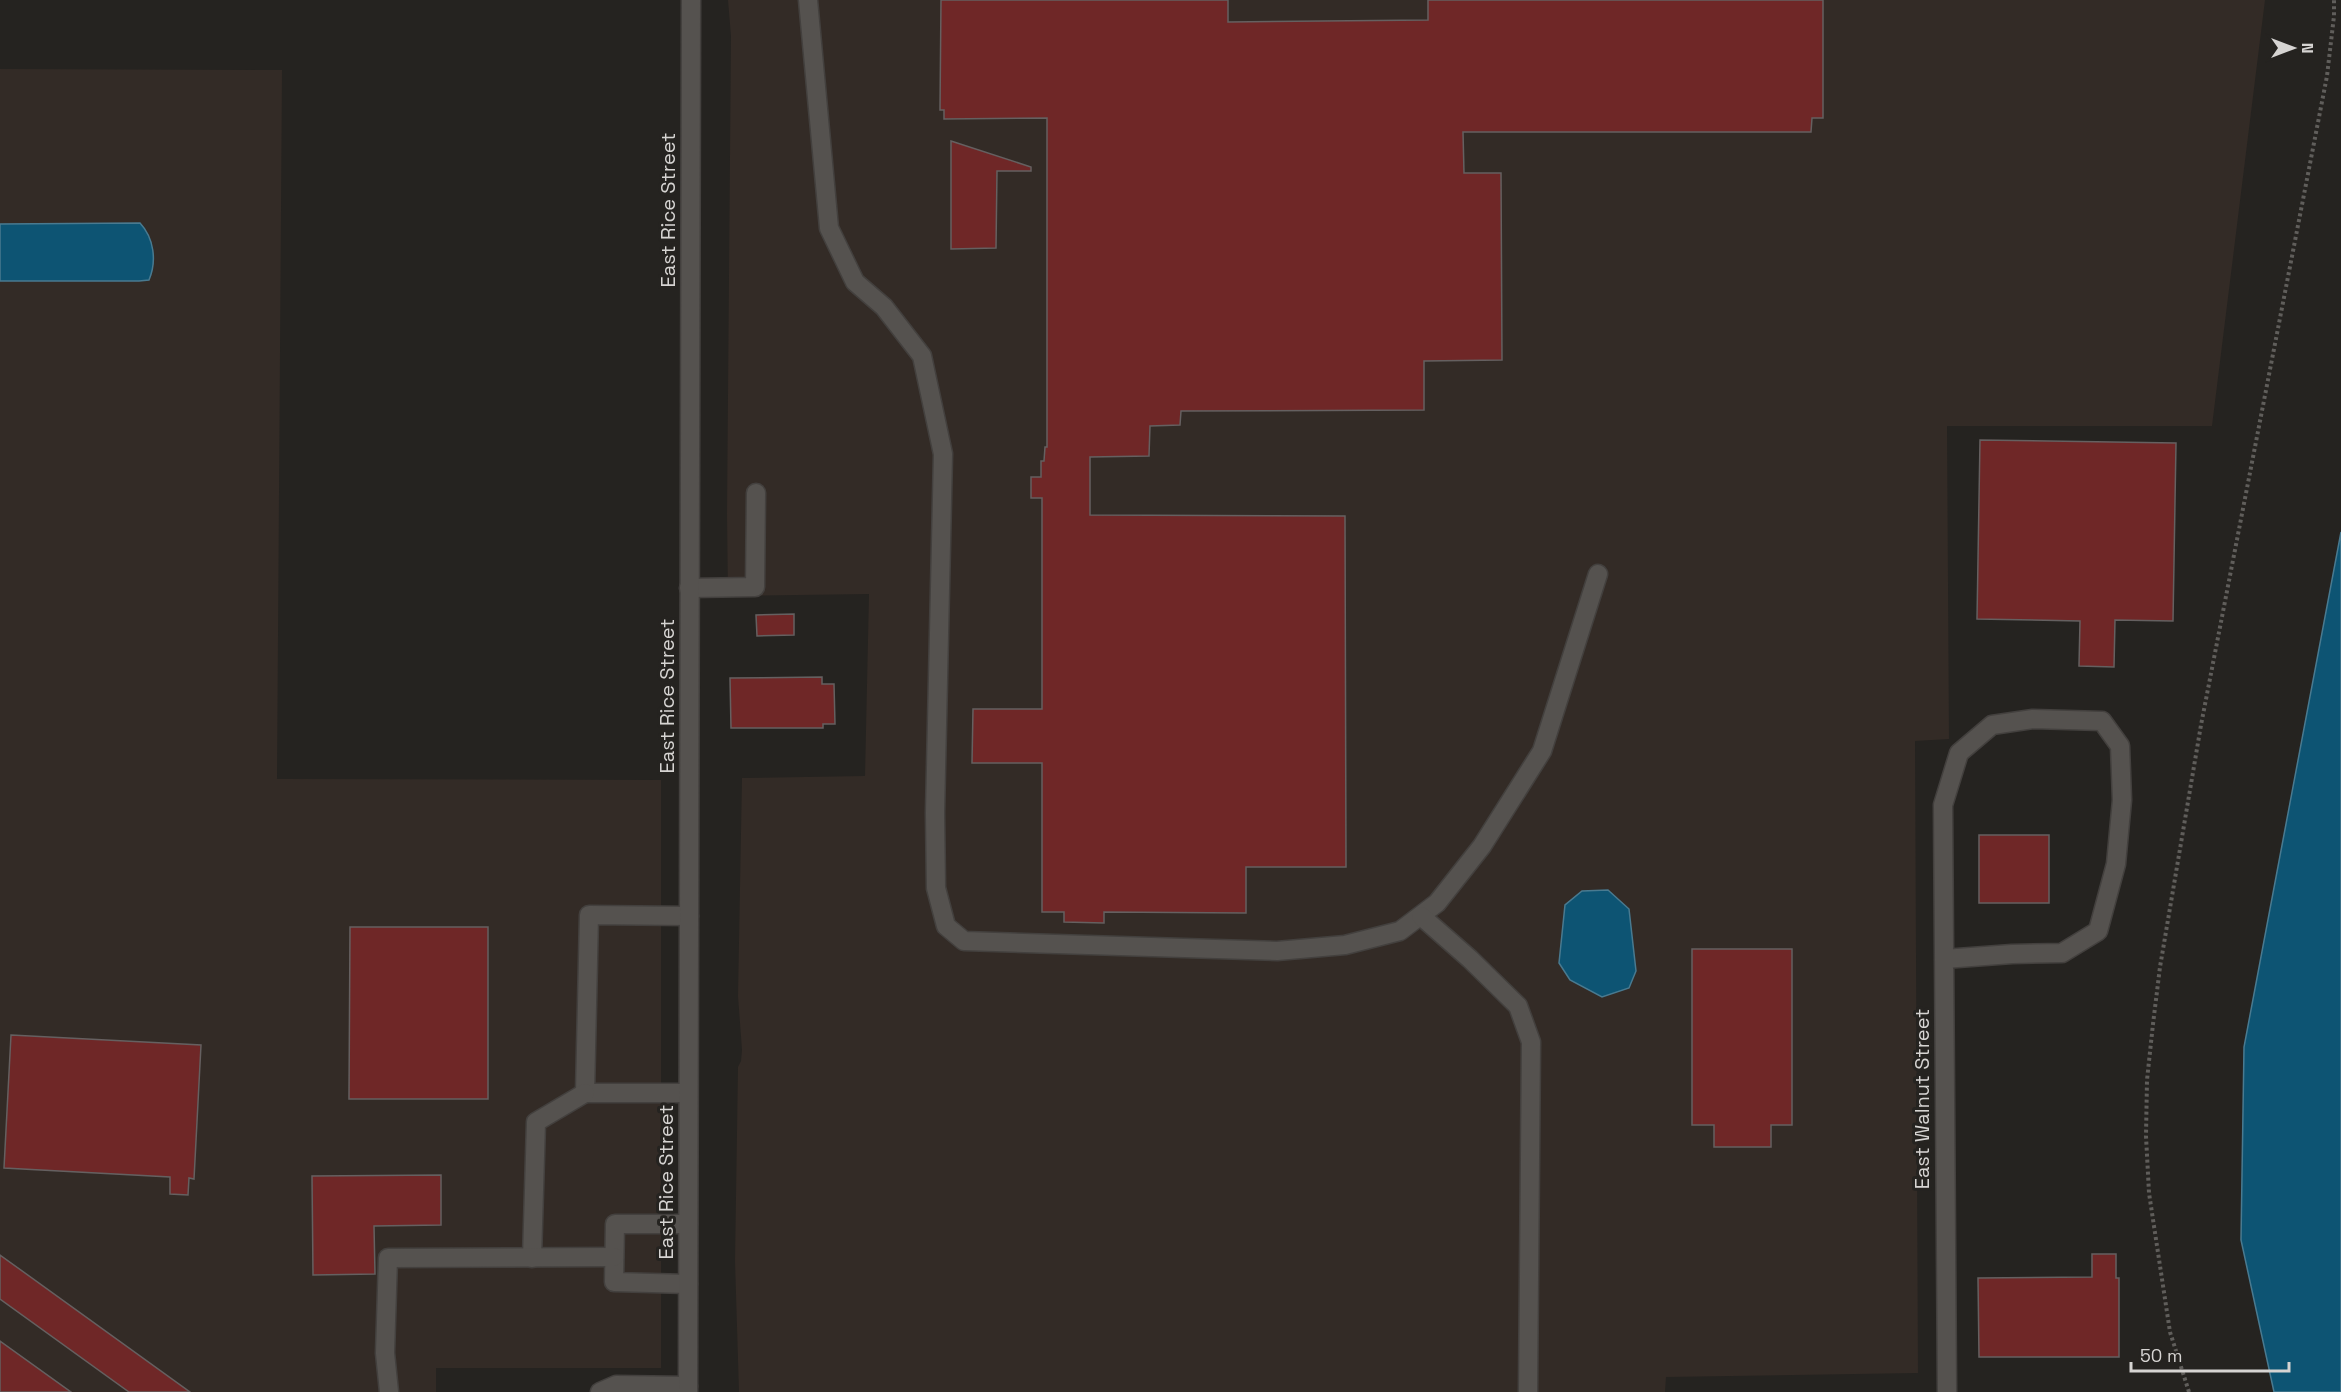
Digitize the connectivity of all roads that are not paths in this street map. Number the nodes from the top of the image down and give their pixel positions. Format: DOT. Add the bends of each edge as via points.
graph roads {
  1 [pos="691,0"];
  2 [pos="808,0"];
  3 [pos="756,493"];
  4 [pos="1598,574"];
  5 [pos="689,588"];
  6 [pos="689,916"];
  7 [pos="1421,916"];
  8 [pos="1944,959"];
  9 [pos="585,1093"];
  10 [pos="688,1093"];
  11 [pos="688,1224"];
  12 [pos="614,1257"];
  13 [pos="532,1258"];
  14 [pos="688,1284"];
  15 [pos="688,1389"];
  16 [pos="389,1392"];
  17 [pos="600,1392"];
  18 [pos="1528,1392"];
  19 [pos="1947,1392"];
  1 -- 5 [label="street, East Rice Street"];
  2 -- 7 [label="street" via="829,228 855,282 884,307 922,356 943,454 935,813 936,888 946,926 964,941 1277,951 1356,942 1400,931"];
  3 -- 5 [label="street" via="755,587"];
  4 -- 7 [label="street" via="1542,751 1482,846 1437,903"];
  5 -- 6 [label="street, East Rice Street"];
  6 -- 9 [label="street" via="589,915"];
  6 -- 10 [label="street, East Rice Street"];
  7 -- 18 [label="street" via="1518,1006 1531,1042"];
  8 -- 8 [label="street, East Walnut Street" via="1943,805 1959,753 1992,725 2033,719 2102,721 2120,746 2122,800 2116,864 2098,931 2062,953"];
  8 -- 19 [label="street, East Walnut Street"];
  9 -- 10 [label="street"];
  9 -- 13 [label="street" via="536,1122"];
  10 -- 11 [label="street, East Rice Street"];
  11 -- 12 [label="street" via="615,1224"];
  11 -- 14 [label="street, East Rice Street"];
  12 -- 13 [label="street"];
  12 -- 14 [label="street" via="614,1282"];
  13 -- 16 [label="street" via="388,1258 385,1353"];
  14 -- 15 [label="street, East Rice Street"];
  15 -- 17 [label="street" via="616,1385"];
}
